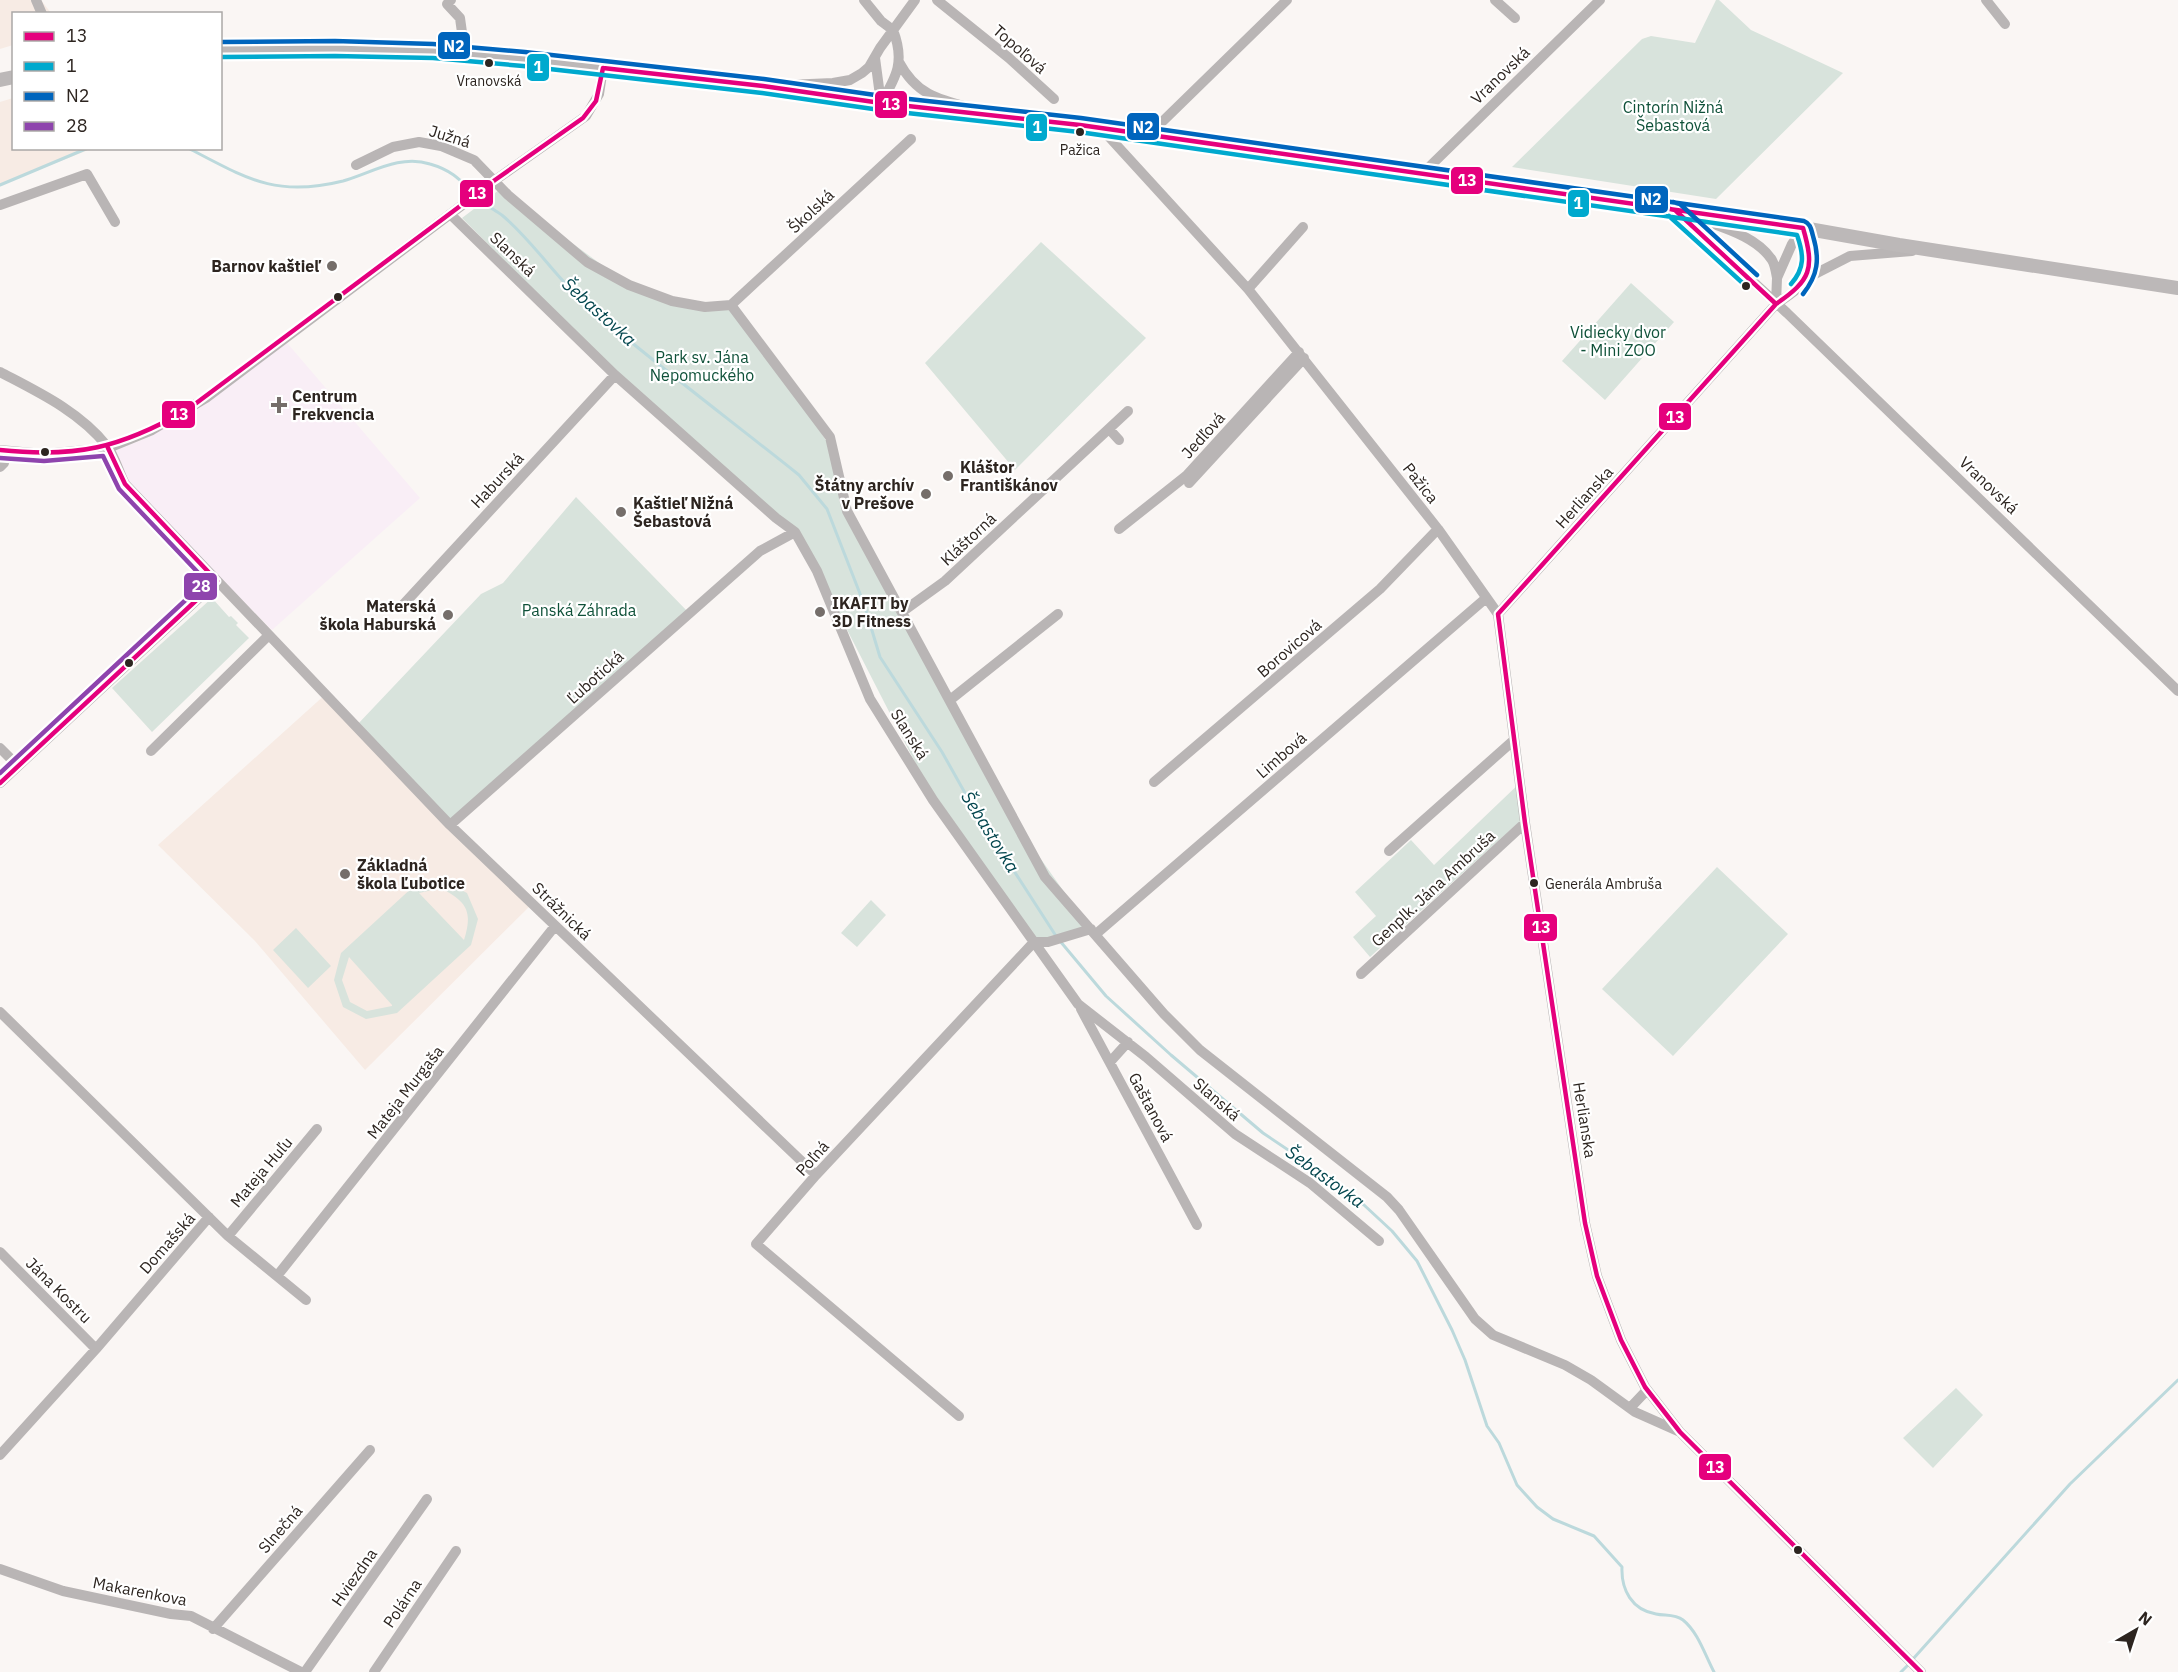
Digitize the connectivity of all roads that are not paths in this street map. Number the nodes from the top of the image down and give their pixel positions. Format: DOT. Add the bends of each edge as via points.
graph roads {
  1 [pos="451,0"];
  2 [pos="864,0"];
  3 [pos="915,0"];
  4 [pos="937,0"];
  5 [pos="1287,0"];
  6 [pos="1495,0"];
  7 [pos="1600,0"];
  8 [pos="1986,0"];
  9 [pos="1515,18"];
  10 [pos="2005,24"];
  11 [pos="893,30"];
  12 [pos="222,50"];
  13 [pos="465,54"];
  14 [pos="875,57"];
  15 [pos="899,62"];
  16 [pos="603,68"];
  17 [pos="763,86"];
  18 [pos="1054,99"];
  19 [pos="881,103"];
  20 [pos="1002,115"];
  21 [pos="1164,121"];
  22 [pos="1100,128"];
  23 [pos="911,139"];
  24 [pos="356,165"];
  25 [pos="1423,173"];
  26 [pos="491,183"];
  27 [pos="465,203"];
  28 [pos="0,205"];
  29 [pos="1675,210"];
  30 [pos="450,214"];
  31 [pos="115,222"];
  32 [pos="1303,227"];
  33 [pos="1803,228"];
  34 [pos="1934,250"];
  35 [pos="1777,278"];
  36 [pos="1807,278"];
  37 [pos="2178,288"];
  38 [pos="1248,289"];
  39 [pos="1776,304"];
  40 [pos="731,305"];
  41 [pos="1302,355"];
  42 [pos="0,372"];
  43 [pos="615,375"];
  44 [pos="1128,411"];
  45 [pos="1108,429"];
  46 [pos="1119,440"];
  47 [pos="108,448"];
  48 [pos="3,450"];
  49 [pos="0,467"];
  50 [pos="1189,483"];
  51 [pos="1119,529"];
  52 [pos="1438,529"];
  53 [pos="795,532"];
  54 [pos="217,581"];
  55 [pos="1485,599"];
  56 [pos="402,606"];
  57 [pos="902,612"];
  58 [pos="1058,614"];
  59 [pos="1498,614"];
  60 [pos="269,635"];
  61 [pos="2178,691"];
  62 [pos="950,700"];
  63 [pos="1514,740"];
  64 [pos="0,748"];
  65 [pos="151,751"];
  66 [pos="18,766"];
  67 [pos="1154,782"];
  68 [pos="0,783"];
  69 [pos="1525,823"];
  70 [pos="450,825"];
  71 [pos="1389,851"];
  72 [pos="555,926"];
  73 [pos="1093,932"];
  74 [pos="1034,942"];
  75 [pos="1361,974"];
  76 [pos="1078,1004"];
  77 [pos="0,1012"];
  78 [pos="1128,1042"];
  79 [pos="1110,1062"];
  80 [pos="317,1129"];
  81 [pos="816,1175"];
  82 [pos="209,1217"];
  83 [pos="1197,1225"];
  84 [pos="228,1236"];
  85 [pos="1379,1241"];
  86 [pos="0,1251"];
  87 [pos="277,1276"];
  88 [pos="306,1300"];
  89 [pos="96,1349"];
  90 [pos="1647,1390"];
  91 [pos="1630,1408"];
  92 [pos="959,1416"];
  93 [pos="1680,1432"];
  94 [pos="370,1450"];
  95 [pos="0,1455"];
  96 [pos="427,1499"];
  97 [pos="456,1551"];
  98 [pos="0,1569"];
  99 [pos="213,1629"];
  100 [pos="1918,1669"];
  101 [pos="303,1672"];
  102 [pos="374,1672"];
  1 -- 13 [label="street" via="447,4 460,18"];
  2 -- 11 [label="street"];
  3 -- 11 [label="street"];
  4 -- 18 [label="street, Topoľová"];
  5 -- 21 [label="street"];
  6 -- 9 [label="street"];
  7 -- 25 [label="street, Vranovská"];
  8 -- 10 [label="street"];
  11 -- 14 [label="street"];
  11 -- 15 [label="street"];
  12 -- 13 [label="main road" via="338,48"];
  13 -- 16 [label="main road"];
  14 -- 17 [label="street" via="850,80"];
  14 -- 19 [label="street"];
  15 -- 19 [label="street" via="894,82"];
  15 -- 20 [label="street" via="912,82 925,92"];
  16 -- 17 [label="main road"];
  16 -- 26 [label="street" via="598,94 586,116"];
  17 -- 19 [label="main road"];
  19 -- 20 [label="main road"];
  20 -- 22 [label="main road"];
  22 -- 25 [label="main road"];
  22 -- 38 [label="street, Pažica"];
  23 -- 40 [label="street, Školská"];
  24 -- 26 [label="street, Južná" via="393,147 419,142 441,146 474,160"];
  25 -- 29 [label="main road"];
  26 -- 40 [label="street" via="587,262 629,285 672,301 705,307"];
  27 -- 30 [label="street"];
  28 -- 31 [label="street" via="87,174"];
  29 -- 33 [label="main road"];
  29 -- 35 [label="street" via="1746,238 1770,258"];
  29 -- 39 [label="street, Vranovská"];
  30 -- 43 [label="street, Slanská"];
  30 -- 47 [label="street" via="206,398 152,430"];
  32 -- 38 [label="street"];
  33 -- 34 [label="main road"];
  33 -- 35 [label="street"];
  33 -- 36 [label="street" via="1811,255"];
  34 -- 36 [label="street, Herlianska" via="1859,254 1841,259"];
  34 -- 37 [label="main road"];
  35 -- 39 [label="street"];
  36 -- 39 [label="street, Herlianska"];
  38 -- 41 [label="street, Pažica"];
  39 -- 59 [label="street, Herlianska"];
  39 -- 61 [label="street, Vranovská"];
  40 -- 57 [label="street, Slanská" via="830,437 847,511"];
  41 -- 50 [label="street, Jedľová"];
  41 -- 51 [label="street, Jedľová" via="1186,476"];
  41 -- 52 [label="street, Pažica"];
  42 -- 47 [label="street, Strážnická" via="67,410"];
  43 -- 53 [label="street, Slanská"];
  43 -- 56 [label="street, Haburská"];
  44 -- 45 [label="street, Kláštorná"];
  45 -- 46 [label="street"];
  45 -- 57 [label="street, Kláštorná" via="945,581"];
  47 -- 48 [label="street" via="44,454"];
  47 -- 54 [label="street, Strážnická" via="124,484"];
  48 -- 49 [label="street" via="4,463"];
  52 -- 55 [label="street, Pažica"];
  52 -- 67 [label="street, Borovicová" via="1380,589"];
  53 -- 70 [label="street, Ľubotická" via="760,551"];
  53 -- 74 [label="street, Slanská" via="817,571 870,699 942,814"];
  54 -- 60 [label="street, Strážnická"];
  54 -- 66 [label="street"];
  55 -- 59 [label="street, Pažica"];
  55 -- 73 [label="street, Limbová"];
  57 -- 62 [label="street, Slanská"];
  58 -- 62 [label="street"];
  59 -- 63 [label="street, Herlianska"];
  60 -- 65 [label="street"];
  60 -- 70 [label="street, Strážnická"];
  62 -- 73 [label="street, Slanská" via="1045,877"];
  63 -- 69 [label="street, Herlianska"];
  63 -- 71 [label="street"];
  64 -- 66 [label="street"];
  66 -- 68 [label="street"];
  69 -- 75 [label="street, Genplk. Jána Ambruša"];
  69 -- 90 [label="street, Herlianska" via="1585,1223 1597,1276 1621,1340"];
  70 -- 72 [label="street, Strážnická"];
  72 -- 81 [label="street, Strážnická"];
  72 -- 87 [label="street, Mateja Murgaša"];
  73 -- 74 [label="street"];
  73 -- 91 [label="street, Slanská" via="1200,1050 1387,1197 1475,1319 1493,1335 1565,1365"];
  74 -- 76 [label="street, Slanská"];
  74 -- 81 [label="street, Poľná"];
  76 -- 78 [label="street, Slanská"];
  76 -- 79 [label="street, Gaštanová"];
  77 -- 82 [label="street, Domašská"];
  78 -- 79 [label="street"];
  78 -- 85 [label="street, Slanská" via="1235,1134 1310,1183"];
  79 -- 83 [label="street, Gaštanová"];
  80 -- 84 [label="street, Mateja Huľu"];
  81 -- 92 [label="street, Poľná" via="756,1244"];
  82 -- 84 [label="street"];
  82 -- 89 [label="street, Domašská"];
  84 -- 87 [label="street"];
  86 -- 89 [label="street, Jána Kostru"];
  87 -- 88 [label="street"];
  89 -- 95 [label="street, Domašská"];
  90 -- 91 [label="street"];
  90 -- 93 [label="street, Herlianska"];
  91 -- 93 [label="street, Slanská"];
  93 -- 100 [label="street, Herlianska"];
  94 -- 99 [label="street, Slnečná"];
  96 -- 101 [label="street, Hviezdna"];
  97 -- 102 [label="street, Polárna"];
  98 -- 99 [label="street, Makarenkova" via="63,1591 191,1617"];
  99 -- 101 [label="street, Makarenkova"];
}
